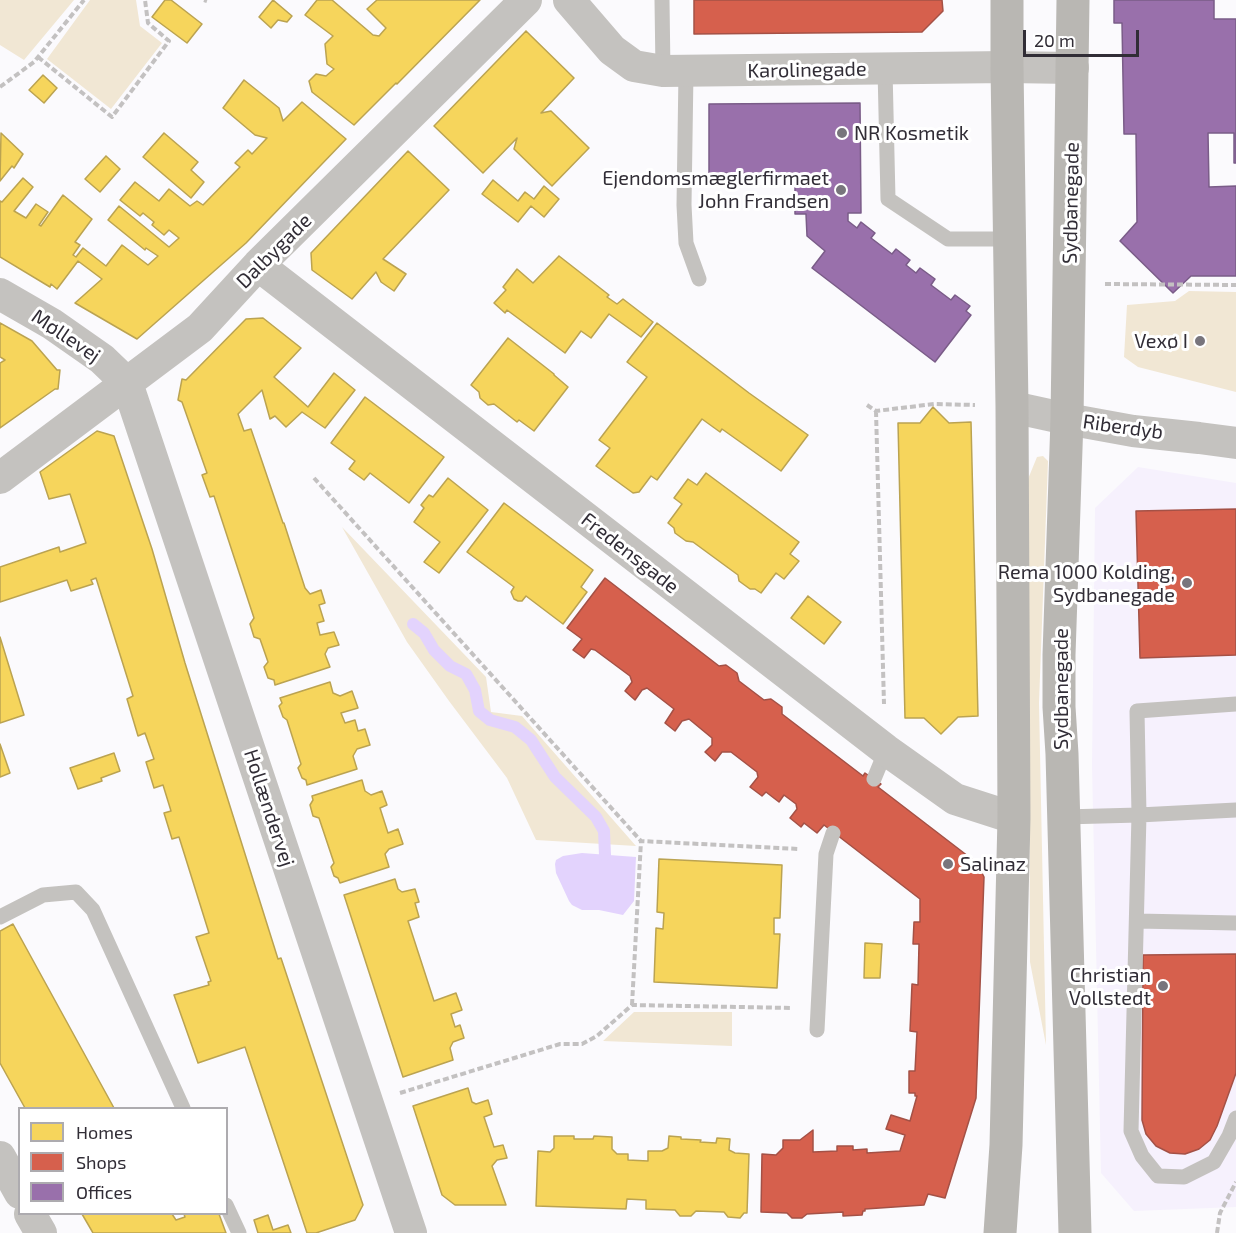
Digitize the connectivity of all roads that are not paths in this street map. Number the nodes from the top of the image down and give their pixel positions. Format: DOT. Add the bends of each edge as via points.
graph roads {
  1 [pos="526,0"];
  2 [pos="569,0"];
  3 [pos="662,0"];
  4 [pos="1008,0"];
  5 [pos="1073,0"];
  6 [pos="1006,67"];
  7 [pos="1073,68"];
  8 [pos="885,69"];
  9 [pos="675,71"];
  10 [pos="1010,239"];
  11 [pos="258,265"];
  12 [pos="699,279"];
  13 [pos="0,294"];
  14 [pos="127,383"];
  15 [pos="1012,407"];
  16 [pos="1067,419"];
  17 [pos="1236,443"];
  18 [pos="0,478"];
  19 [pos="1236,704"];
  20 [pos="886,750"];
  21 [pos="874,779"];
  22 [pos="1236,810"];
  23 [pos="1139,815"];
  24 [pos="1064,817"];
  25 [pos="1014,818"];
  26 [pos="833,833"];
  27 [pos="0,917"];
  28 [pos="1137,921"];
  29 [pos="1236,922"];
  30 [pos="817,1030"];
  31 [pos="183,1107"];
  32 [pos="1236,1118"];
  33 [pos="0,1157"];
  34 [pos="18,1189"];
  35 [pos="228,1209"];
  36 [pos="31,1215"];
  37 [pos="41,1233"];
  38 [pos="239,1233"];
  39 [pos="411,1233"];
  40 [pos="1000,1233"];
  41 [pos="1075,1233"];
  1 -- 11 [label="street, Dalbygade"];
  2 -- 9 [label="street, Karolinegade" via="612,50 634,66"];
  3 -- 9 [label="lane"];
  4 -- 6 [label="main road"];
  5 -- 7 [label="main road, Sydbanegade"];
  6 -- 7 [label="street, Karolinegade"];
  6 -- 8 [label="street, Karolinegade"];
  6 -- 10 [label="main road"];
  7 -- 16 [label="main road, Sydbanegade"];
  8 -- 9 [label="street, Karolinegade"];
  8 -- 10 [label="lane" via="888,199 948,239"];
  9 -- 12 [label="lane" via="686,243"];
  10 -- 15 [label="main road"];
  11 -- 14 [label="street, Dalbygade" via="200,328"];
  11 -- 20 [label="street, Fredensgade"];
  13 -- 14 [label="street, Møllevej" via="102,359"];
  14 -- 18 [label="street, Dalbygade"];
  14 -- 39 [label="street, Hollændervej"];
  15 -- 16 [label="street, Riberdyb"];
  15 -- 25 [label="main road"];
  16 -- 17 [label="street, Riberdyb"];
  16 -- 24 [label="main road, Sydbanegade" via="1059,655"];
  19 -- 23 [label="lane" via="1137,711"];
  20 -- 21 [label="lane"];
  20 -- 25 [label="street, Fredensgade" via="955,800"];
  22 -- 23 [label="lane"];
  23 -- 24 [label="lane"];
  23 -- 28 [label="lane"];
  24 -- 41 [label="main road, Sydbanegade"];
  25 -- 40 [label="main road" via="1006,1145"];
  26 -- 30 [label="lane" via="826,854"];
  27 -- 31 [label="lane" via="43,895 76,892 82,898 93,910"];
  28 -- 29 [label="lane"];
  28 -- 32 [label="lane" via="1131,1131 1142,1156 1158,1176 1184,1177 1214,1162"];
  33 -- 34 [label="street"];
  35 -- 38 [label="lane"];
  36 -- 37 [label="street"];
}
